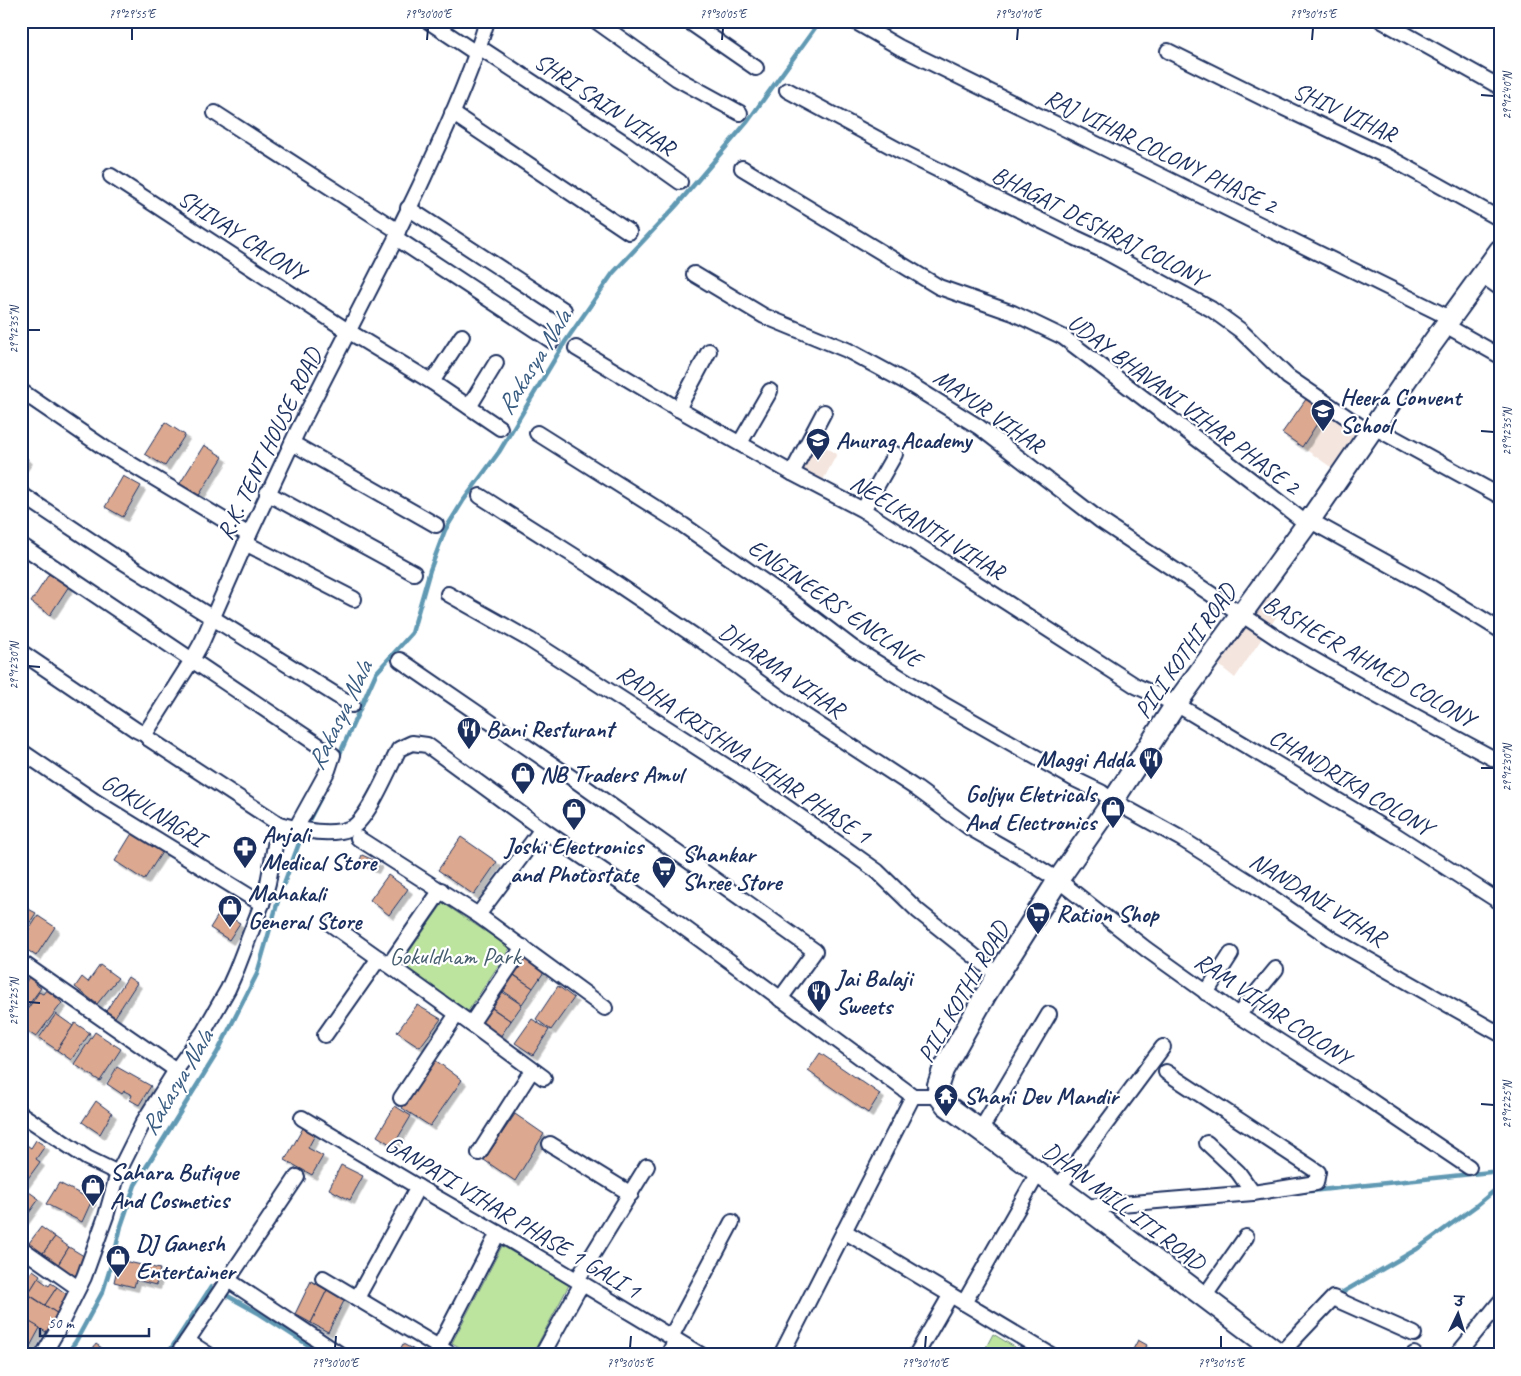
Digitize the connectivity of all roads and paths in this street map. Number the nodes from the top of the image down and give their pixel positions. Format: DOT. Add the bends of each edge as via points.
graph roads {
  1 [pos="428,21"];
  2 [pos="487,21"];
  3 [pos="596,21"];
  4 [pos="688,21"];
  5 [pos="854,21"];
  6 [pos="1382,21"];
  7 [pos="478,50"];
  8 [pos="1168,51"];
  9 [pos="756,68"];
  10 [pos="1500,87"];
  11 [pos="787,90"];
  12 [pos="215,113"];
  13 [pos="740,113"];
  14 [pos="452,114"];
  15 [pos="742,168"];
  16 [pos="111,176"];
  17 [pos="680,182"];
  18 [pos="408,208"];
  19 [pos="1500,219"];
  20 [pos="629,232"];
  21 [pos="397,234"];
  22 [pos="1500,250"];
  23 [pos="694,274"];
  24 [pos="1482,275"];
  25 [pos="1500,288"];
  26 [pos="564,310"];
  27 [pos="1448,321"];
  28 [pos="348,331"];
  29 [pos="462,336"];
  30 [pos="552,341"];
  31 [pos="576,348"];
  32 [pos="709,351"];
  33 [pos="1500,356"];
  34 [pos="496,363"];
  35 [pos="432,382"];
  36 [pos="21,391"];
  37 [pos="770,391"];
  38 [pos="470,406"];
  39 [pos="678,409"];
  40 [pos="824,412"];
  41 [pos="500,428"];
  42 [pos="1372,430"];
  43 [pos="537,433"];
  44 [pos="292,443"];
  45 [pos="740,443"];
  46 [pos="895,454"];
  47 [pos="792,473"];
  48 [pos="268,493"];
  49 [pos="21,494"];
  50 [pos="480,496"];
  51 [pos="1500,496"];
  52 [pos="863,510"];
  53 [pos="1308,522"];
  54 [pos="436,525"];
  55 [pos="247,539"];
  56 [pos="21,545"];
  57 [pos="414,573"];
  58 [pos="448,594"];
  59 [pos="354,599"];
  60 [pos="1242,613"];
  61 [pos="213,618"];
  62 [pos="1500,630"];
  63 [pos="21,652"];
  64 [pos="192,660"];
  65 [pos="400,660"];
  66 [pos="1176,704"];
  67 [pos="352,705"];
  68 [pos="146,735"];
  69 [pos="21,751"];
  70 [pos="1500,762"];
  71 [pos="1113,801"];
  72 [pos="279,824"];
  73 [pos="297,829"];
  74 [pos="542,829"];
  75 [pos="358,838"];
  76 [pos="1058,880"];
  77 [pos="441,890"];
  78 [pos="1500,902"];
  79 [pos="262,904"];
  80 [pos="478,914"];
  81 [pos="332,925"];
  82 [pos="524,947"];
  83 [pos="1231,954"];
  84 [pos="21,962"];
  85 [pos="384,962"];
  86 [pos="1276,969"];
  87 [pos="998,975"];
  88 [pos="1206,993"];
  89 [pos="780,999"];
  90 [pos="605,1008"];
  91 [pos="457,1014"];
  92 [pos="1049,1014"];
  93 [pos="1238,1015"];
  94 [pos="471,1024"];
  95 [pos="1500,1034"];
  96 [pos="325,1035"];
  97 [pos="1163,1047"];
  98 [pos="176,1070"];
  99 [pos="532,1070"];
  100 [pos="1166,1072"];
  101 [pos="544,1078"];
  102 [pos="913,1096"];
  103 [pos="939,1096"];
  104 [pos="401,1098"];
  105 [pos="21,1114"];
  106 [pos="302,1118"];
  107 [pos="980,1131"];
  108 [pos="1207,1143"];
  109 [pos="550,1144"];
  110 [pos="479,1154"];
  111 [pos="647,1166"];
  112 [pos="1469,1168"];
  113 [pos="118,1173"];
  114 [pos="1038,1173"];
  115 [pos="297,1177"];
  116 [pos="418,1187"];
  117 [pos="1058,1188"];
  118 [pos="1253,1192"];
  119 [pos="631,1194"];
  120 [pos="1085,1207"];
  121 [pos="732,1222"];
  122 [pos="844,1232"];
  123 [pos="498,1233"];
  124 [pos="1246,1237"];
  125 [pos="21,1248"];
  126 [pos="323,1278"];
  127 [pos="228,1280"];
  128 [pos="579,1282"];
  129 [pos="78,1288"];
  130 [pos="950,1296"];
  131 [pos="1204,1297"];
  132 [pos="357,1298"];
  133 [pos="1500,1302"];
  134 [pos="964,1303"];
  135 [pos="1414,1334"];
  136 [pos="674,1338"];
  137 [pos="187,1341"];
  138 [pos="439,1347"];
  139 [pos="1044,1353"];
  140 [pos="1278,1354"];
  141 [pos="43,1355"];
  142 [pos="177,1355"];
  143 [pos="209,1355"];
  144 [pos="341,1355"];
  145 [pos="452,1355"];
  146 [pos="542,1355"];
  147 [pos="668,1355"];
  148 [pos="701,1355"];
  149 [pos="781,1355"];
  150 [pos="916,1355"];
  151 [pos="1457,1355"];
  1 -- 7 [label="street, SHRI SAIN VIHAR"];
  2 -- 7 [label="street, R.K. TENT HOUSE ROAD"];
  3 -- 13 [label="street" via="676,78"];
  4 -- 9 [label="street"];
  5 -- 27 [label="street, RAJ VIHAR COLONY PHASE 2" via="899,47"];
  6 -- 10 [label="street"];
  7 -- 14 [label="street, R.K. TENT HOUSE ROAD"];
  7 -- 17 [label="street, SHRI SAIN VIHAR" via="625,143"];
  8 -- 19 [label="street, SHIV VIHAR" via="1392,159"];
  11 -- 42 [label="street, BHAGAT DESHRAJ COLONY" via="1211,309 1240,330 1288,377"];
  12 -- 21 [label="street"];
  14 -- 18 [label="street, R.K. TENT HOUSE ROAD"];
  14 -- 20 [label="street"];
  15 -- 53 [label="street, UDAY BHAVANI VIHAR PHASE 2" via="939,287 1013,312 1063,337"];
  16 -- 28 [label="street, SHIVAY CALONY"];
  18 -- 21 [label="street, R.K. TENT HOUSE ROAD"];
  18 -- 26 [label="street"];
  21 -- 28 [label="street, R.K. TENT HOUSE ROAD"];
  21 -- 30 [label="street"];
  22 -- 24 [label="street, PILI KOTHI ROAD"];
  23 -- 60 [label="street, MAYUR VIHAR" via="764,316 847,350 979,427 1102,521"];
  24 -- 25 [label="street"];
  24 -- 27 [label="street, PILI KOTHI ROAD"];
  27 -- 33 [label="street, RAJ VIHAR COLONY PHASE 2"];
  27 -- 42 [label="street, PILI KOTHI ROAD"];
  28 -- 35 [label="street, SHIVAY CALONY"];
  28 -- 44 [label="street, R.K. TENT HOUSE ROAD"];
  29 -- 35 [label="street"];
  31 -- 39 [label="street, NEELKANTH VIHAR"];
  32 -- 39 [label="street"];
  34 -- 38 [label="street"];
  35 -- 38 [label="street, SHIVAY CALONY"];
  36 -- 55 [label="street"];
  37 -- 45 [label="street"];
  38 -- 41 [label="street, SHIVAY CALONY"];
  39 -- 45 [label="street, NEELKANTH VIHAR"];
  40 -- 47 [label="street"];
  42 -- 51 [label="street, BHAGAT DESHRAJ COLONY"];
  42 -- 53 [label="street, PILI KOTHI ROAD"];
  43 -- 71 [label="street, ENGINEERS' ENCLAVE" via="683,525 853,648 943,704"];
  44 -- 48 [label="street, R.K. TENT HOUSE ROAD"];
  44 -- 54 [label="street"];
  45 -- 47 [label="street, NEELKANTH VIHAR"];
  46 -- 52 [label="street"];
  47 -- 52 [label="street, NEELKANTH VIHAR"];
  48 -- 55 [label="street, R.K. TENT HOUSE ROAD"];
  48 -- 57 [label="street"];
  49 -- 61 [label="street"];
  50 -- 76 [label="street, DHARMA VIHAR" via="711,647 970,828"];
  52 -- 66 [label="street, NEELKANTH VIHAR" via="1136,686"];
  53 -- 60 [label="street, PILI KOTHI ROAD"];
  53 -- 62 [label="street, UDAY BHAVANI VIHAR PHASE 2" via="1427,585"];
  55 -- 59 [label="street"];
  55 -- 61 [label="street, R.K. TENT HOUSE ROAD"];
  56 -- 64 [label="street"];
  58 -- 87 [label="street, RADHA KRISHNA VIHAR PHASE 1" via="530,640 742,777 877,870 918,911"];
  60 -- 66 [label="street, PILI KOTHI ROAD"];
  60 -- 70 [label="street, BASHEER AHMED COLONY" via="1370,692"];
  61 -- 64 [label="street, R.K. TENT HOUSE ROAD"];
  61 -- 67 [label="street"];
  63 -- 68 [label="street"];
  64 -- 68 [label="street, R.K. TENT HOUSE ROAD"];
  64 -- 73 [label="street" via="333,755"];
  65 -- 89 [label="street" via="815,951"];
  66 -- 71 [label="street, PILI KOTHI ROAD"];
  66 -- 78 [label="street, CHANDRIKA COLONY" via="1394,834"];
  68 -- 72 [label="street"];
  69 -- 79 [label="street, GOKULNAGRI" via="96,802"];
  71 -- 76 [label="street, PILI KOTHI ROAD"];
  71 -- 95 [label="street, NANDANI VIHAR" via="1248,881 1332,939"];
  72 -- 73 [label="street"];
  72 -- 79 [label="street"];
  73 -- 74 [label="street" via="330,832 352,828 366,814 399,749 412,743 427,745"];
  74 -- 80 [label="street"];
  74 -- 89 [label="street" via="656,907"];
  75 -- 77 [label="street"];
  76 -- 87 [label="street, PILI KOTHI ROAD"];
  76 -- 88 [label="street, RAM VIHAR COLONY"];
  77 -- 80 [label="street"];
  77 -- 85 [label="street"];
  79 -- 98 [label="street" via="228,989"];
  80 -- 82 [label="street"];
  81 -- 85 [label="street"];
  82 -- 90 [label="street"];
  82 -- 94 [label="street"];
  83 -- 88 [label="street"];
  84 -- 98 [label="street"];
  85 -- 91 [label="street"];
  85 -- 96 [label="street"];
  86 -- 93 [label="street"];
  87 -- 103 [label="street, PILI KOTHI ROAD" via="943,1070 938,1085"];
  88 -- 93 [label="street, RAM VIHAR COLONY"];
  89 -- 102 [label="street"];
  91 -- 94 [label="street"];
  91 -- 104 [label="street"];
  92 -- 107 [label="street"];
  93 -- 112 [label="street, RAM VIHAR COLONY"];
  94 -- 99 [label="street"];
  97 -- 117 [label="street"];
  98 -- 113 [label="street" via="144,1121"];
  99 -- 101 [label="street"];
  99 -- 110 [label="street"];
  100 -- 118 [label="street" via="1318,1172 1316,1183"];
  102 -- 103 [label="street"];
  102 -- 122 [label="street"];
  103 -- 107 [label="street, DHAN MILL ITI ROAD"];
  105 -- 113 [label="street" via="87,1158"];
  106 -- 116 [label="street, GANPATI VIHAR PHASE 1 GALI 1"];
  107 -- 114 [label="street, DHAN MILL ITI ROAD"];
  108 -- 118 [label="street" via="1238,1172"];
  109 -- 119 [label="street"];
  111 -- 119 [label="street"];
  113 -- 129 [label="street" via="96,1248"];
  114 -- 117 [label="street, DHAN MILL ITI ROAD"];
  114 -- 134 [label="street"];
  115 -- 127 [label="street"];
  116 -- 123 [label="street, GANPATI VIHAR PHASE 1 GALI 1"];
  116 -- 132 [label="street"];
  117 -- 120 [label="street, DHAN MILL ITI ROAD"];
  118 -- 120 [label="street"];
  119 -- 128 [label="street"];
  120 -- 131 [label="street, DHAN MILL ITI ROAD"];
  121 -- 136 [label="street"];
  122 -- 130 [label="street"];
  122 -- 149 [label="street"];
  123 -- 128 [label="street, GANPATI VIHAR PHASE 1 GALI 1"];
  123 -- 138 [label="street"];
  124 -- 131 [label="street"];
  125 -- 129 [label="street"];
  126 -- 132 [label="street"];
  127 -- 137 [label="street"];
  127 -- 144 [label="street"];
  128 -- 136 [label="street, GANPATI VIHAR PHASE 1 GALI 1"];
  128 -- 146 [label="street"];
  129 -- 141 [label="street"];
  130 -- 134 [label="street"];
  130 -- 150 [label="street"];
  131 -- 140 [label="street, DHAN MILL ITI ROAD"];
  132 -- 138 [label="street"];
  133 -- 151 [label="street"];
  134 -- 139 [label="street"];
  135 -- 140 [label="street" via="1333,1298"];
  136 -- 147 [label="street"];
  136 -- 148 [label="street, GANPATI VIHAR PHASE 1 GALI 1"];
  137 -- 142 [label="street"];
  137 -- 143 [label="street"];
  138 -- 145 [label="street"];
}
